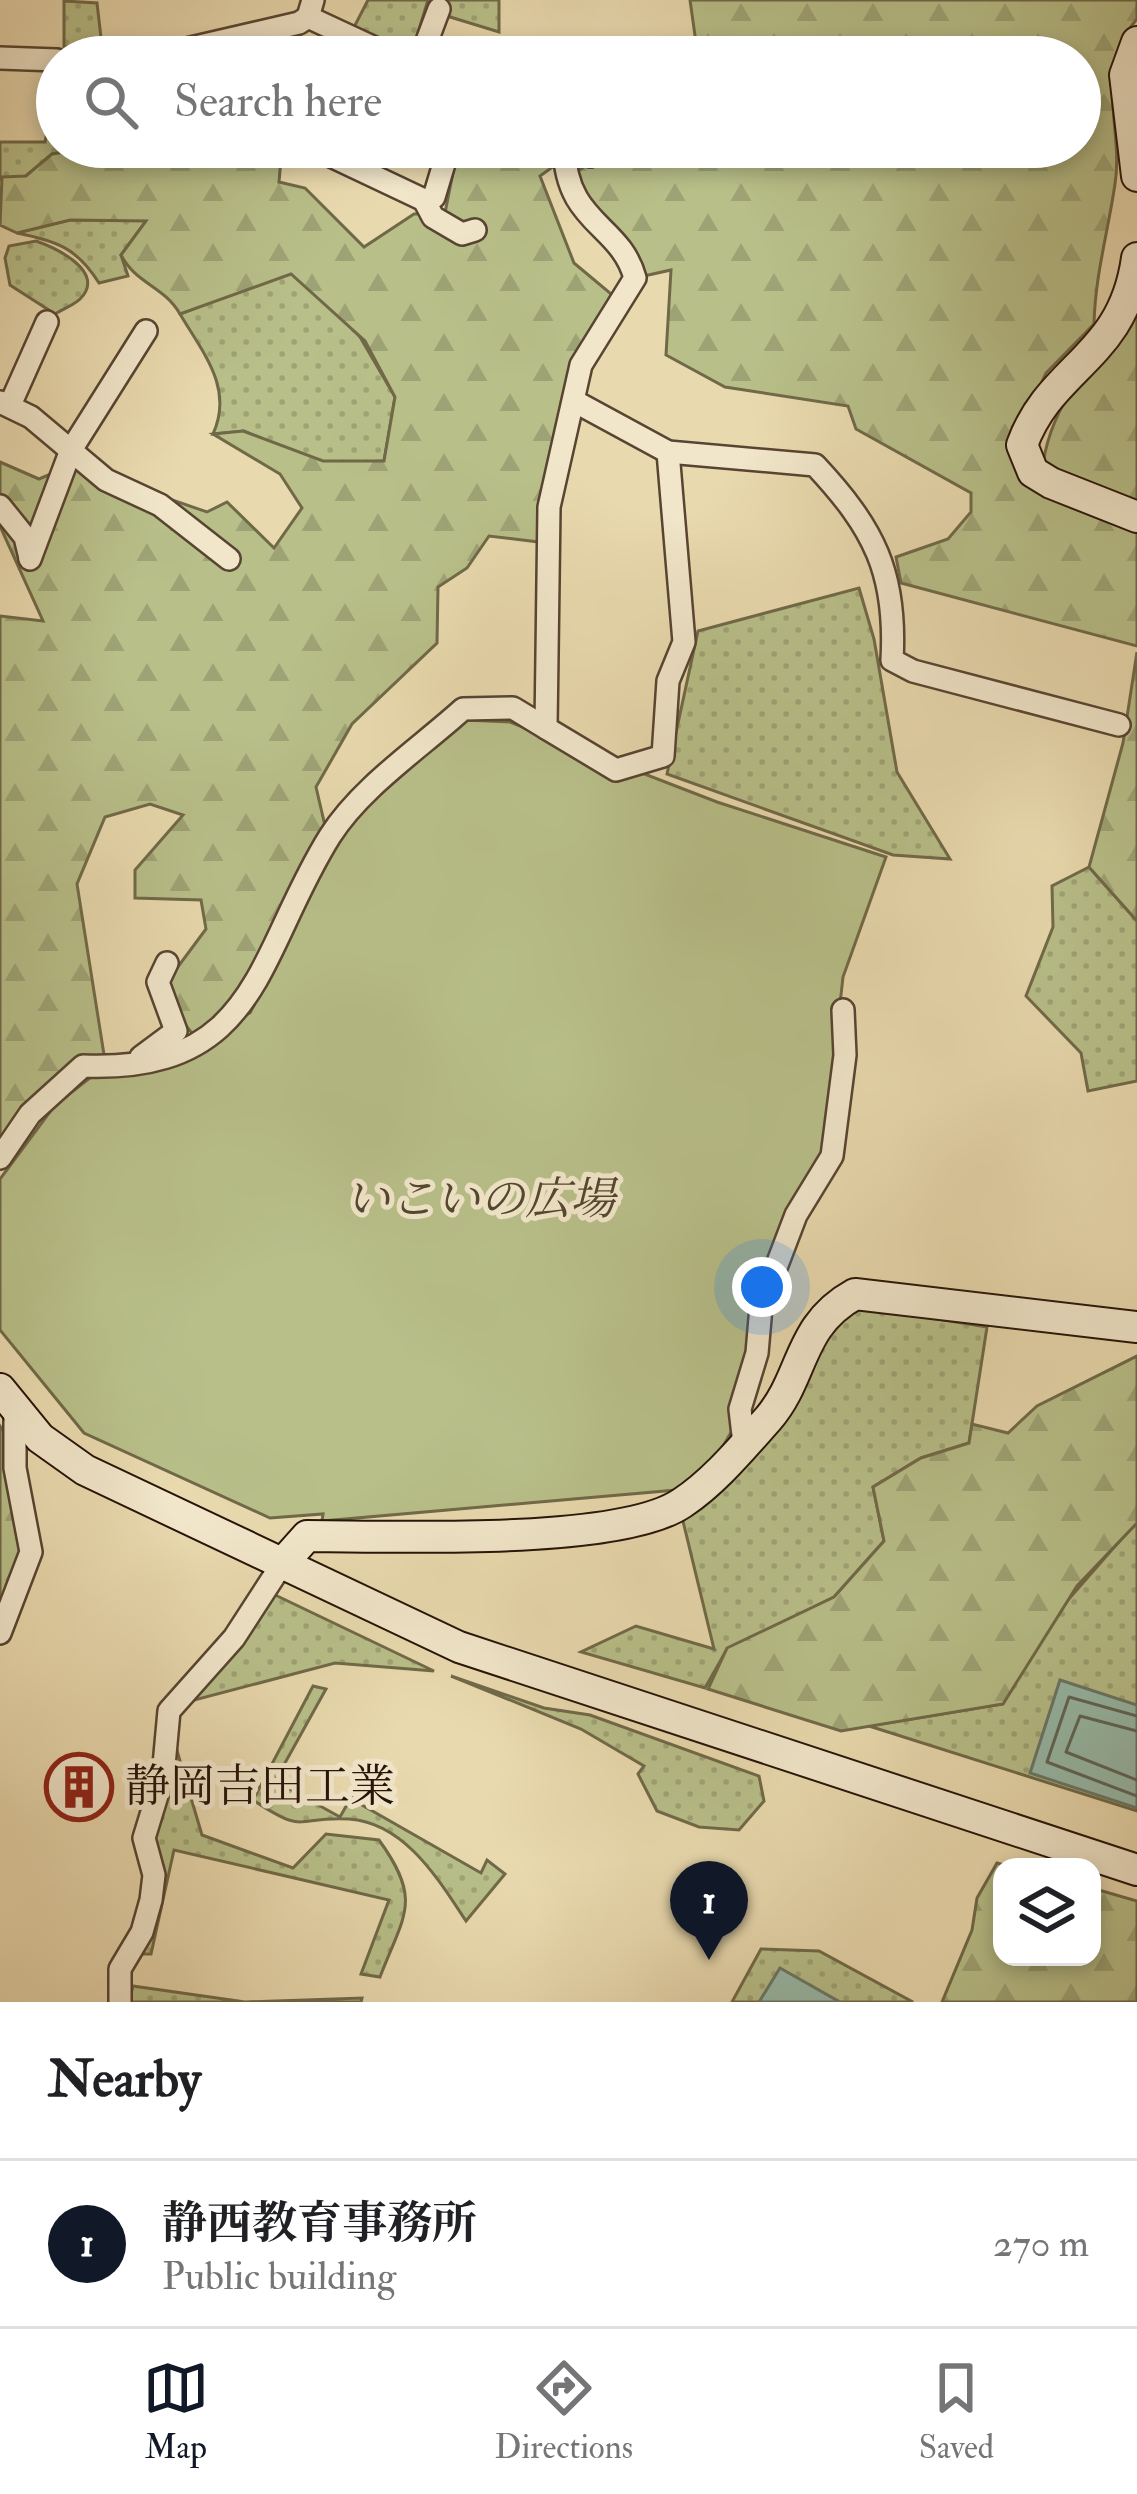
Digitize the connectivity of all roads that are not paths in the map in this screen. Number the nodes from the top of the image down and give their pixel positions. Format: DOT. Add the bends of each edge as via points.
graph roads {
  1 [pos="440,8"];
  2 [pos="311,9"];
  3 [pos="222,36"];
  4 [pos="357,36"];
  5 [pos="429,36"];
  6 [pos="1137,42"];
  7 [pos="0,58"];
  8 [pos="36,59"];
  9 [pos="367,168"];
  10 [pos="442,168"];
  11 [pos="570,168"];
  12 [pos="1137,176"];
  13 [pos="424,200"];
  14 [pos="475,230"];
  15 [pos="1137,258"];
  16 [pos="47,322"];
  17 [pos="146,331"];
  18 [pos="574,401"];
  19 [pos="5,404"];
  20 [pos="71,451"];
  21 [pos="668,452"];
  22 [pos="0,506"];
  23 [pos="1137,517"];
  24 [pos="229,559"];
  25 [pos="1119,725"];
  26 [pos="546,728"];
  27 [pos="167,963"];
  28 [pos="843,1010"];
  29 [pos="126,1068"];
  30 [pos="0,1158"];
  31 [pos="1137,1327"];
  32 [pos="8,1400"];
  33 [pos="744,1444"];
  34 [pos="282,1564"];
  35 [pos="0,1633"];
  36 [pos="1137,1870"];
  37 [pos="120,2002"];
  1 -- 5 [label="street"];
  2 -- 3 [label="street"];
  2 -- 4 [label="street"];
  6 -- 12 [label="street" via="1125,75"];
  7 -- 8 [label="street"];
  9 -- 13 [label="street"];
  10 -- 13 [label="street" via="434,197"];
  11 -- 18 [label="street" via="579,209 629,258 635,278 581,365"];
  13 -- 14 [label="street" via="433,217 462,234"];
  15 -- 23 [label="street" via="1121,315 1035,412 1022,445 1033,472"];
  16 -- 19 [label="street"];
  17 -- 20 [label="street"];
  18 -- 21 [label="street"];
  18 -- 26 [label="street" via="549,507"];
  19 -- 20 [label="street"];
  20 -- 22 [label="street" via="30,559 25,537"];
  20 -- 24 [label="street"];
  21 -- 25 [label="street" via="815,465 848,502 887,571 895,605 892,660"];
  21 -- 26 [label="street" via="684,642 668,681 663,756 616,770"];
  26 -- 29 [label="street" via="513,708 463,710 331,835 239,1010 201,1044"];
  27 -- 29 [label="street" via="158,982 176,1030"];
  28 -- 33 [label="street" via="832,1156 796,1215 761,1307 740,1409"];
  29 -- 30 [label="street" via="83,1066 58,1083"];
  31 -- 33 [label="street" via="855,1294 830,1307 772,1414"];
  32 -- 34 [label="street" via="59,1455"];
  32 -- 35 [label="street" via="31,1552"];
  33 -- 34 [label="street" via="679,1505 640,1519 466,1536 308,1536"];
  34 -- 36 [label="street" via="556,1683"];
  34 -- 37 [label="street" via="234,1638 169,1711 163,1776 144,1838 153,1888 142,1932 120,1969"];
}
